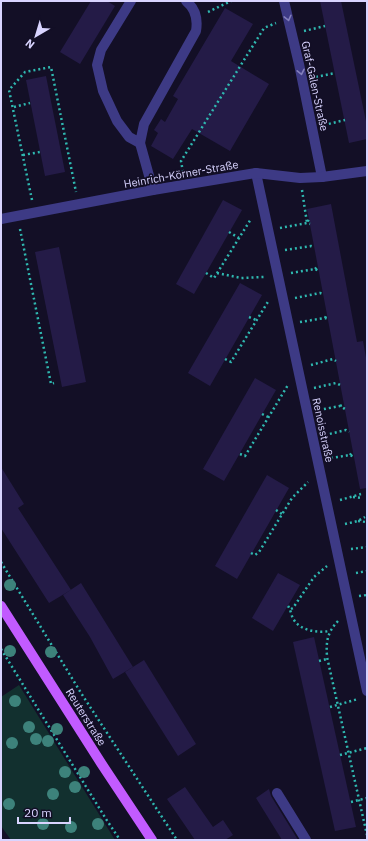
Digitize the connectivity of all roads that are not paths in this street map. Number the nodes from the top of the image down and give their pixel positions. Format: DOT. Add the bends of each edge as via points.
graph roads {
  1 [pos="131,1"];
  2 [pos="186,1"];
  3 [pos="284,1"];
  4 [pos="140,143"];
  5 [pos="367,171"];
  6 [pos="256,173"];
  7 [pos="322,177"];
  8 [pos="153,190"];
  9 [pos="1,219"];
  10 [pos="1,606"];
  11 [pos="367,691"];
  12 [pos="277,793"];
  13 [pos="152,840"];
  14 [pos="306,840"];
  1 -- 4 [label="street" via="101,50 96,65 103,91 117,121 129,137"];
  2 -- 4 [label="street" via="192,6 196,18 196,31 144,124"];
  3 -- 7 [label="street, Graf-Galen-Straße, one-way"];
  4 -- 8 [label="street"];
  5 -- 7 [label="street, Heinrich-Körner-Straße"];
  6 -- 7 [label="street, Heinrich-Körner-Straße" via="300,178"];
  6 -- 8 [label="street, Heinrich-Körner-Straße"];
  6 -- 11 [label="street, Renoisstraße"];
  8 -- 9 [label="street, Heinrich-Körner-Straße"];
  10 -- 13 [label="main road, Reuterstraße"];
  12 -- 14 [label="street"];
}
